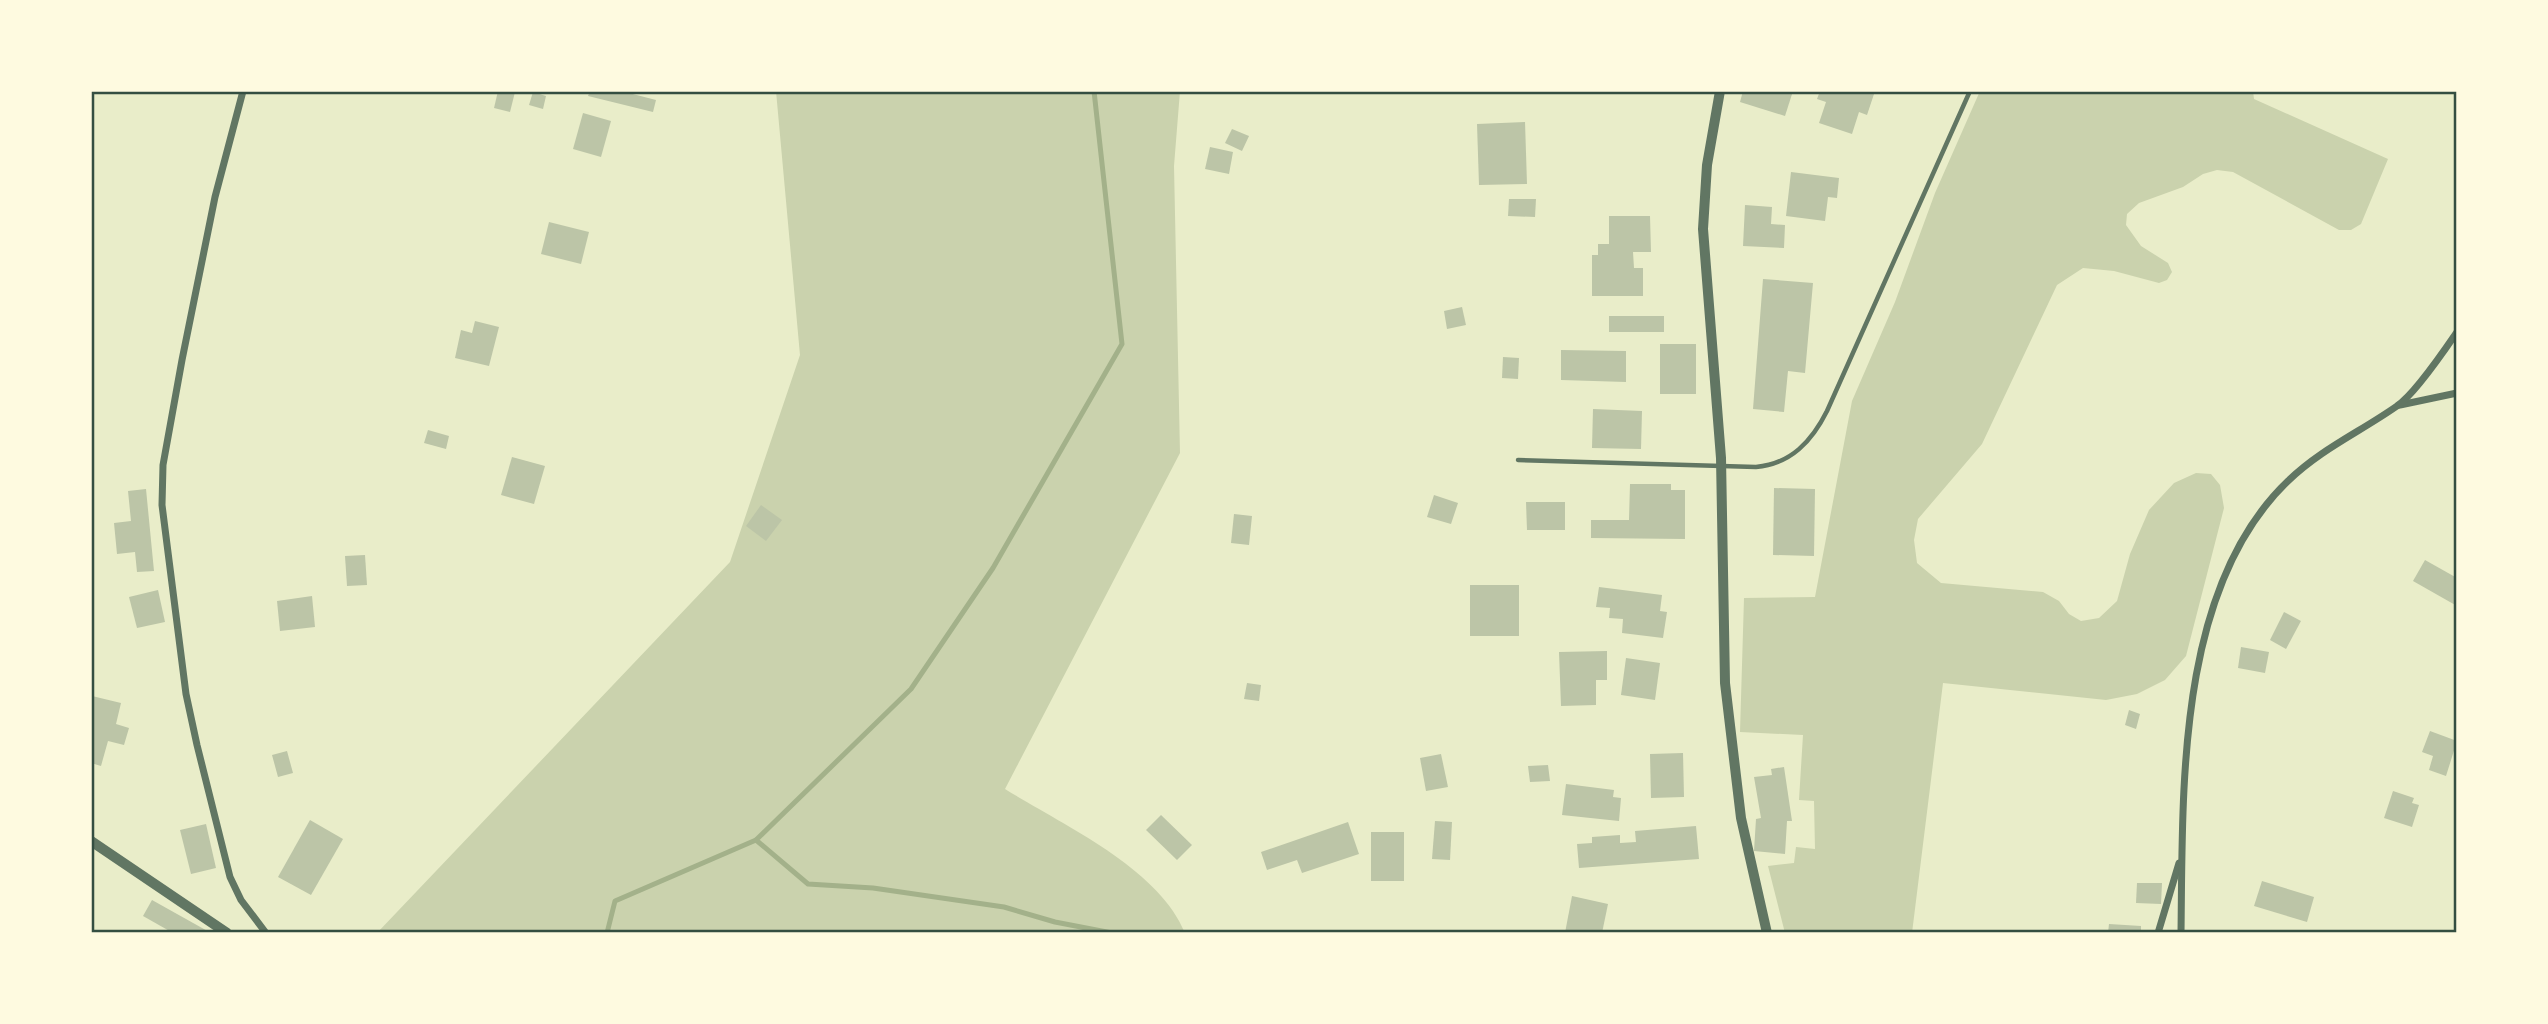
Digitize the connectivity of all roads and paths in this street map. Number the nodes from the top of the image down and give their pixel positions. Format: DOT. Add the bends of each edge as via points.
graph roads {
  1 [pos="243,91"];
  2 [pos="1720,91"];
  3 [pos="1970,91"];
  4 [pos="2457,332"];
  5 [pos="2457,394"];
  6 [pos="2399,405"];
  7 [pos="1518,460"];
  8 [pos="1721,466"];
  9 [pos="91,841"];
  10 [pos="2182,853"];
  11 [pos="227,933"];
  12 [pos="266,933"];
  13 [pos="1767,933"];
  14 [pos="2158,933"];
  15 [pos="2181,933"];
  1 -- 12 [label="street" via="212,209 161,492 164,540 197,745 230,877"];
  2 -- 8 [label="street" via="1707,164 1703,229"];
  3 -- 8 [label="lane" via="1817,430 1799,450 1777,463"];
  4 -- 6 [label="street"];
  5 -- 6 [label="street"];
  6 -- 10 [label="street" via="2337,441 2299,471 2266,504 2238,544 2196,675"];
  7 -- 8 [label="lane"];
  8 -- 13 [label="street" via="1729,729 1742,829"];
  9 -- 11 [label="street"];
  10 -- 14 [label="street"];
  10 -- 15 [label="street"];
}
